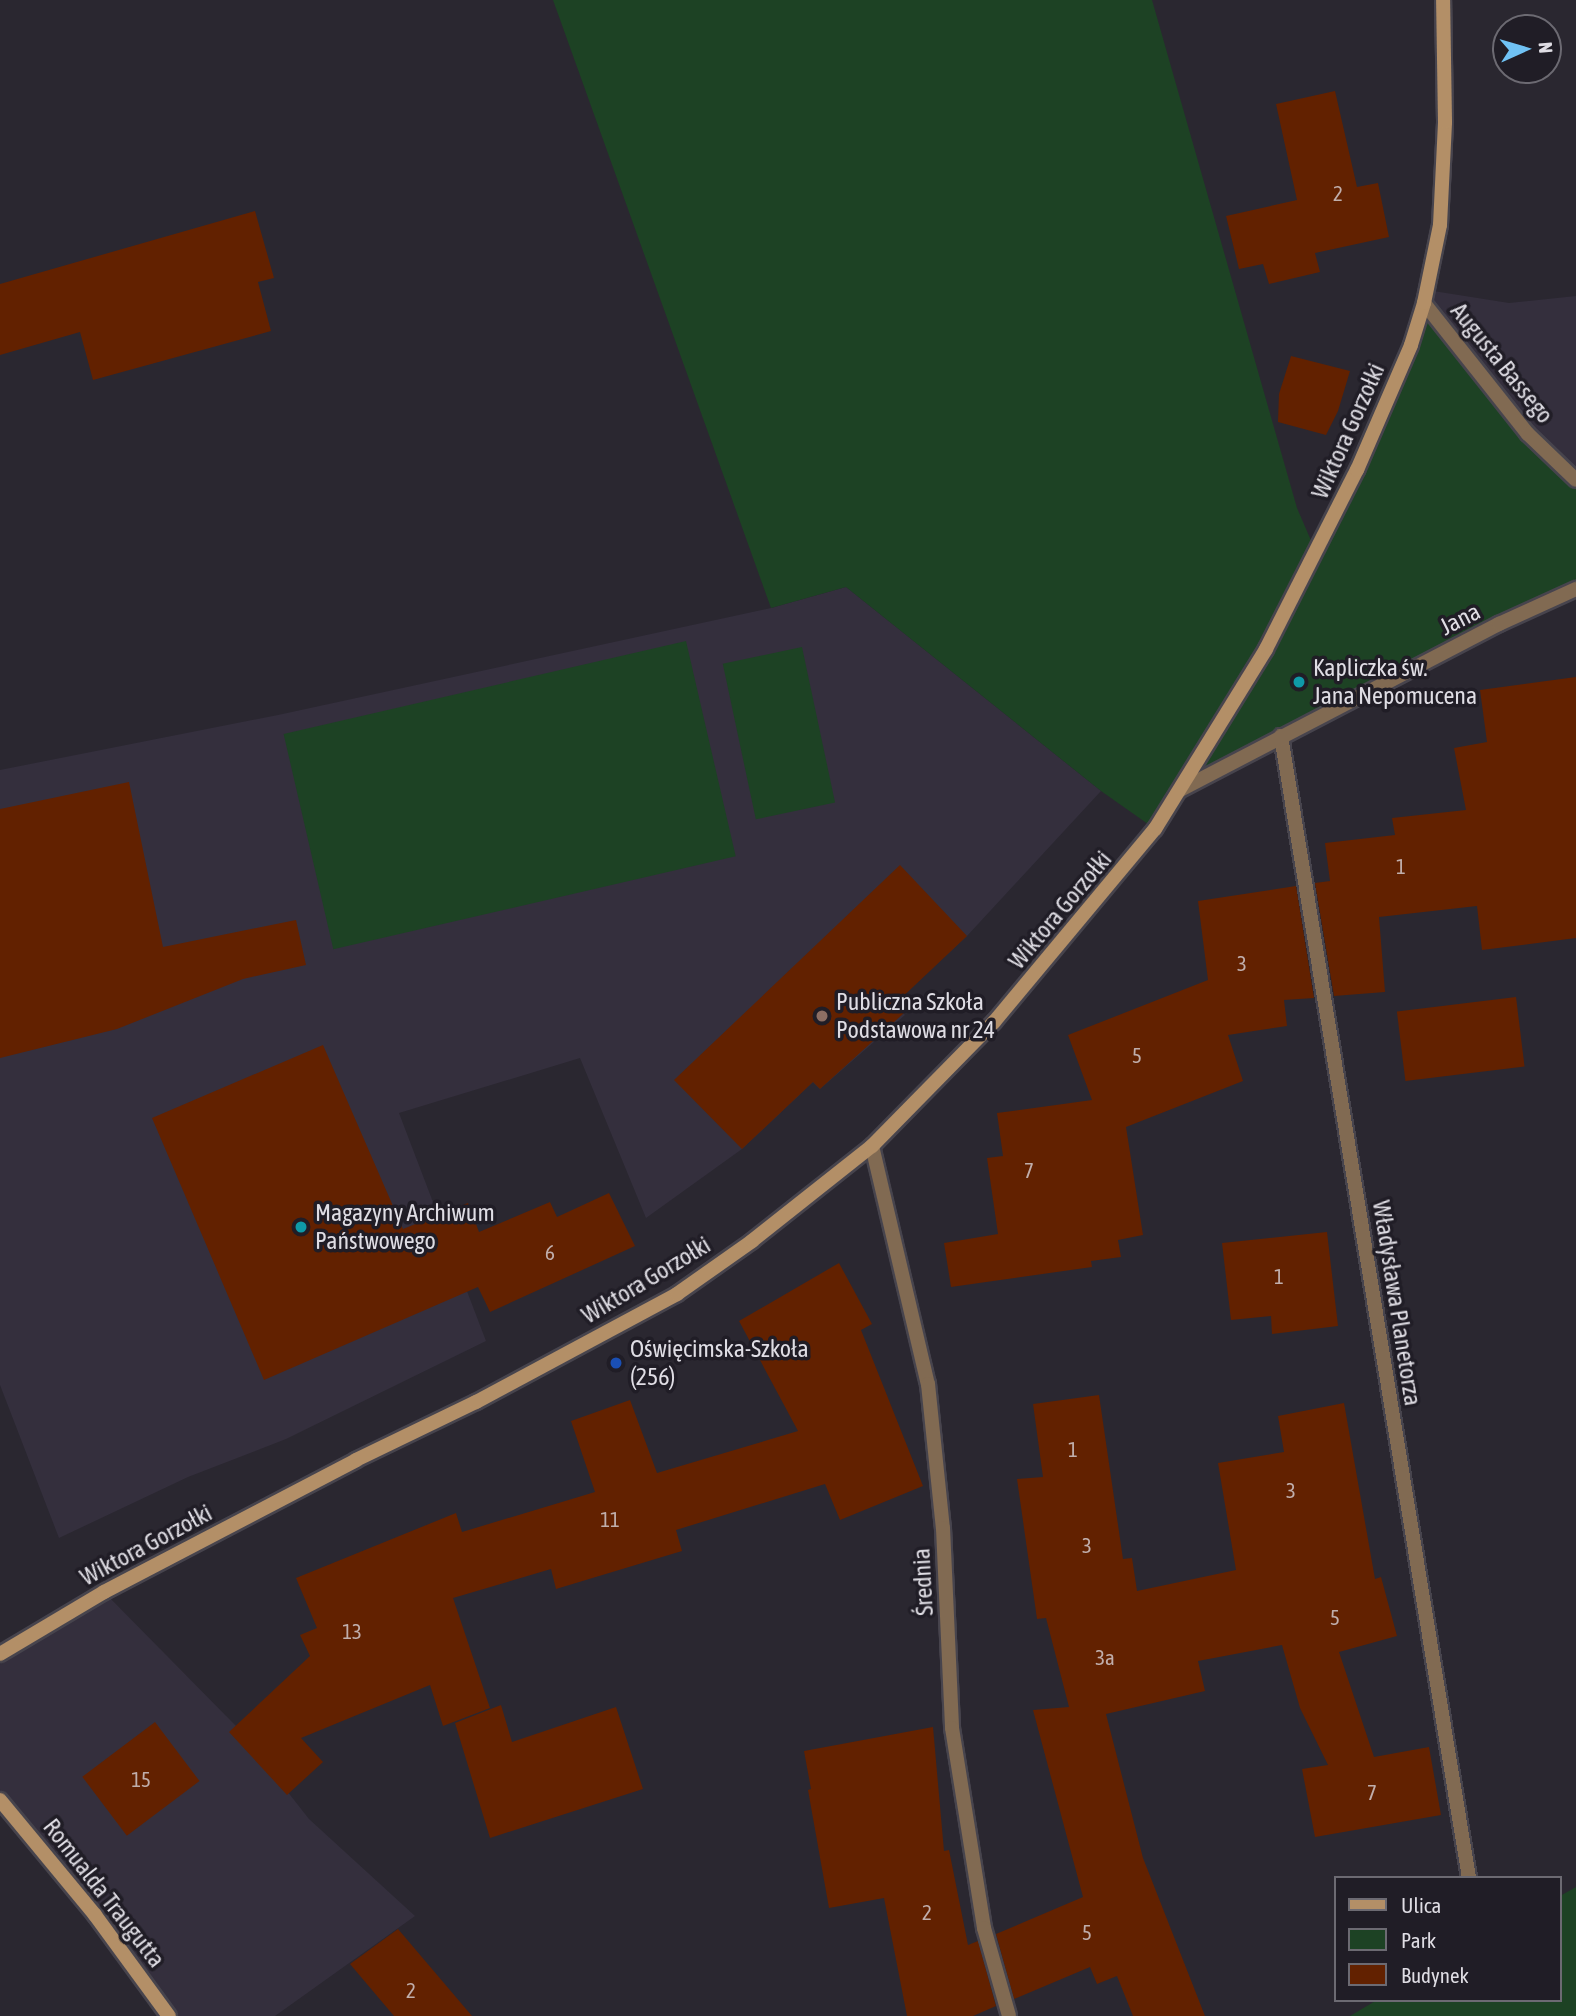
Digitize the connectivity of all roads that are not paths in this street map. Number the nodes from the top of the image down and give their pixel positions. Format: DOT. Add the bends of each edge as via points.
graph roads {
  1 [pos="1443,0"];
  2 [pos="1424,303"];
  3 [pos="1576,480"];
  4 [pos="1576,589"];
  5 [pos="1281,736"];
  6 [pos="1180,790"];
  7 [pos="872,1146"];
  8 [pos="0,1654"];
  9 [pos="0,1800"];
  10 [pos="1469,1876"];
  11 [pos="169,2016"];
  12 [pos="1009,2016"];
  1 -- 2 [label="main road, Wiktora Gorzołki" via="1445,122 1440,225"];
  2 -- 3 [label="street, Augusta Bassego" via="1528,434"];
  2 -- 6 [label="main road, Wiktora Gorzołki" via="1411,345 1357,470 1316,553 1266,649"];
  4 -- 5 [label="street, Jana"];
  5 -- 6 [label="street, Jana"];
  5 -- 10 [label="street, Władysława Planetorza"];
  6 -- 7 [label="main road, Wiktora Gorzołki" via="1139,853 994,1023"];
  7 -- 8 [label="main road, Wiktora Gorzołki" via="677,1294 104,1592"];
  7 -- 12 [label="street, Średnia" via="928,1384 943,1528 952,1728 984,1928"];
  9 -- 11 [label="main road, Romualda Traugutta" via="96,1915"];
}
